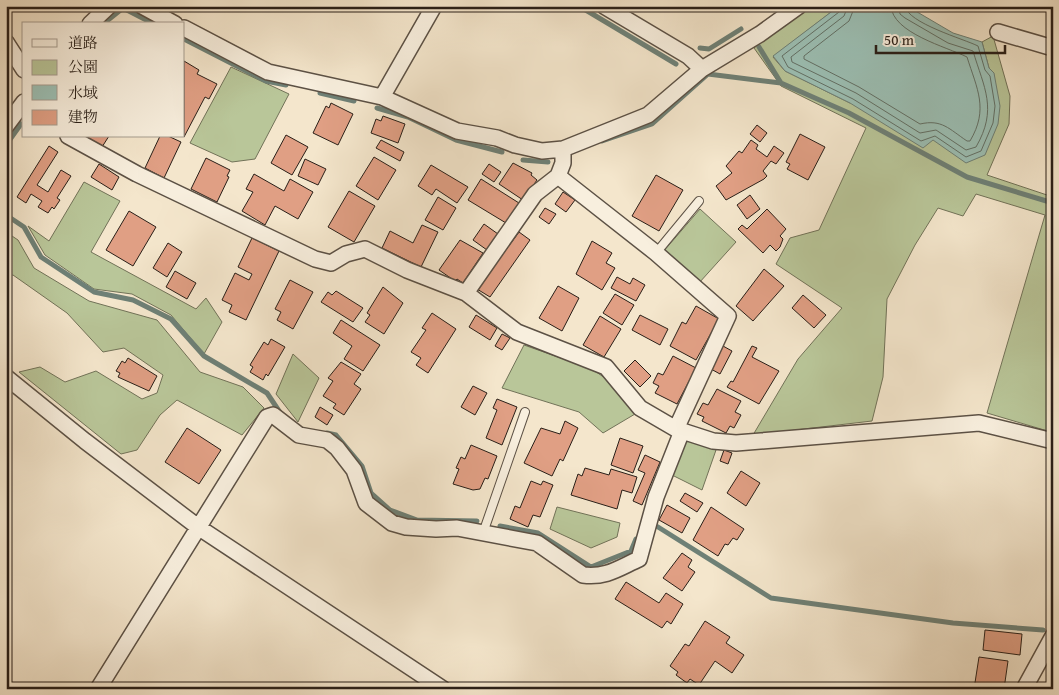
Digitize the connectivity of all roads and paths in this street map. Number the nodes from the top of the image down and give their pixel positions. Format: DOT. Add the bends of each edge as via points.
graph roads {
  1 [pos="108,6"];
  2 [pos="142,6"];
  3 [pos="434,6"];
  4 [pos="604,6"];
  5 [pos="799,6"];
  6 [pos="92,22"];
  7 [pos="171,22"];
  8 [pos="185,29"];
  9 [pos="998,32"];
  10 [pos="6,42"];
  11 [pos="1053,48"];
  12 [pos="22,67"];
  13 [pos="702,69"];
  14 [pos="382,97"];
  15 [pos="22,106"];
  16 [pos="6,126"];
  17 [pos="72,138"];
  18 [pos="563,149"];
  19 [pos="558,176"];
  20 [pos="699,202"];
  21 [pos="656,253"];
  22 [pos="466,293"];
  23 [pos="6,377"];
  24 [pos="525,412"];
  25 [pos="679,430"];
  26 [pos="1053,441"];
  27 [pos="198,527"];
  28 [pos="483,533"];
  29 [pos="1053,636"];
  30 [pos="98,689"];
  31 [pos="443,689"];
  32 [pos="1024,689"];
  1 -- 6 [label="street"];
  2 -- 7 [label="street"];
  3 -- 14 [label="street"];
  4 -- 13 [label="street" via="688,56"];
  5 -- 13 [label="street"];
  8 -- 14 [label="street" via="268,72"];
  9 -- 11 [label="street"];
  10 -- 12 [label="street"];
  13 -- 18 [label="street" via="648,116"];
  14 -- 18 [label="street" via="456,132 497,138 542,151"];
  15 -- 16 [label="street"];
  17 -- 22 [label="street" via="137,174 314,259 331,263 346,254 365,249"];
  18 -- 19 [label="street" via="563,164"];
  19 -- 21 [label="street"];
  19 -- 22 [label="street" via="535,194"];
  20 -- 21 [label="lane"];
  21 -- 25 [label="street" via="728,316"];
  22 -- 25 [label="street" via="517,332 606,367 640,408"];
  23 -- 27 [label="street"];
  24 -- 28 [label="lane"];
  25 -- 26 [label="street" via="714,441 736,442 979,423"];
  25 -- 28 [label="street" via="639,559 602,576 583,575 537,543"];
  27 -- 28 [label="street" via="267,417 273,415 299,435 327,440 337,448 354,470 366,503 392,522 406,527 457,528"];
  27 -- 30 [label="street"];
  27 -- 31 [label="street"];
  29 -- 32 [label="street"];
}
